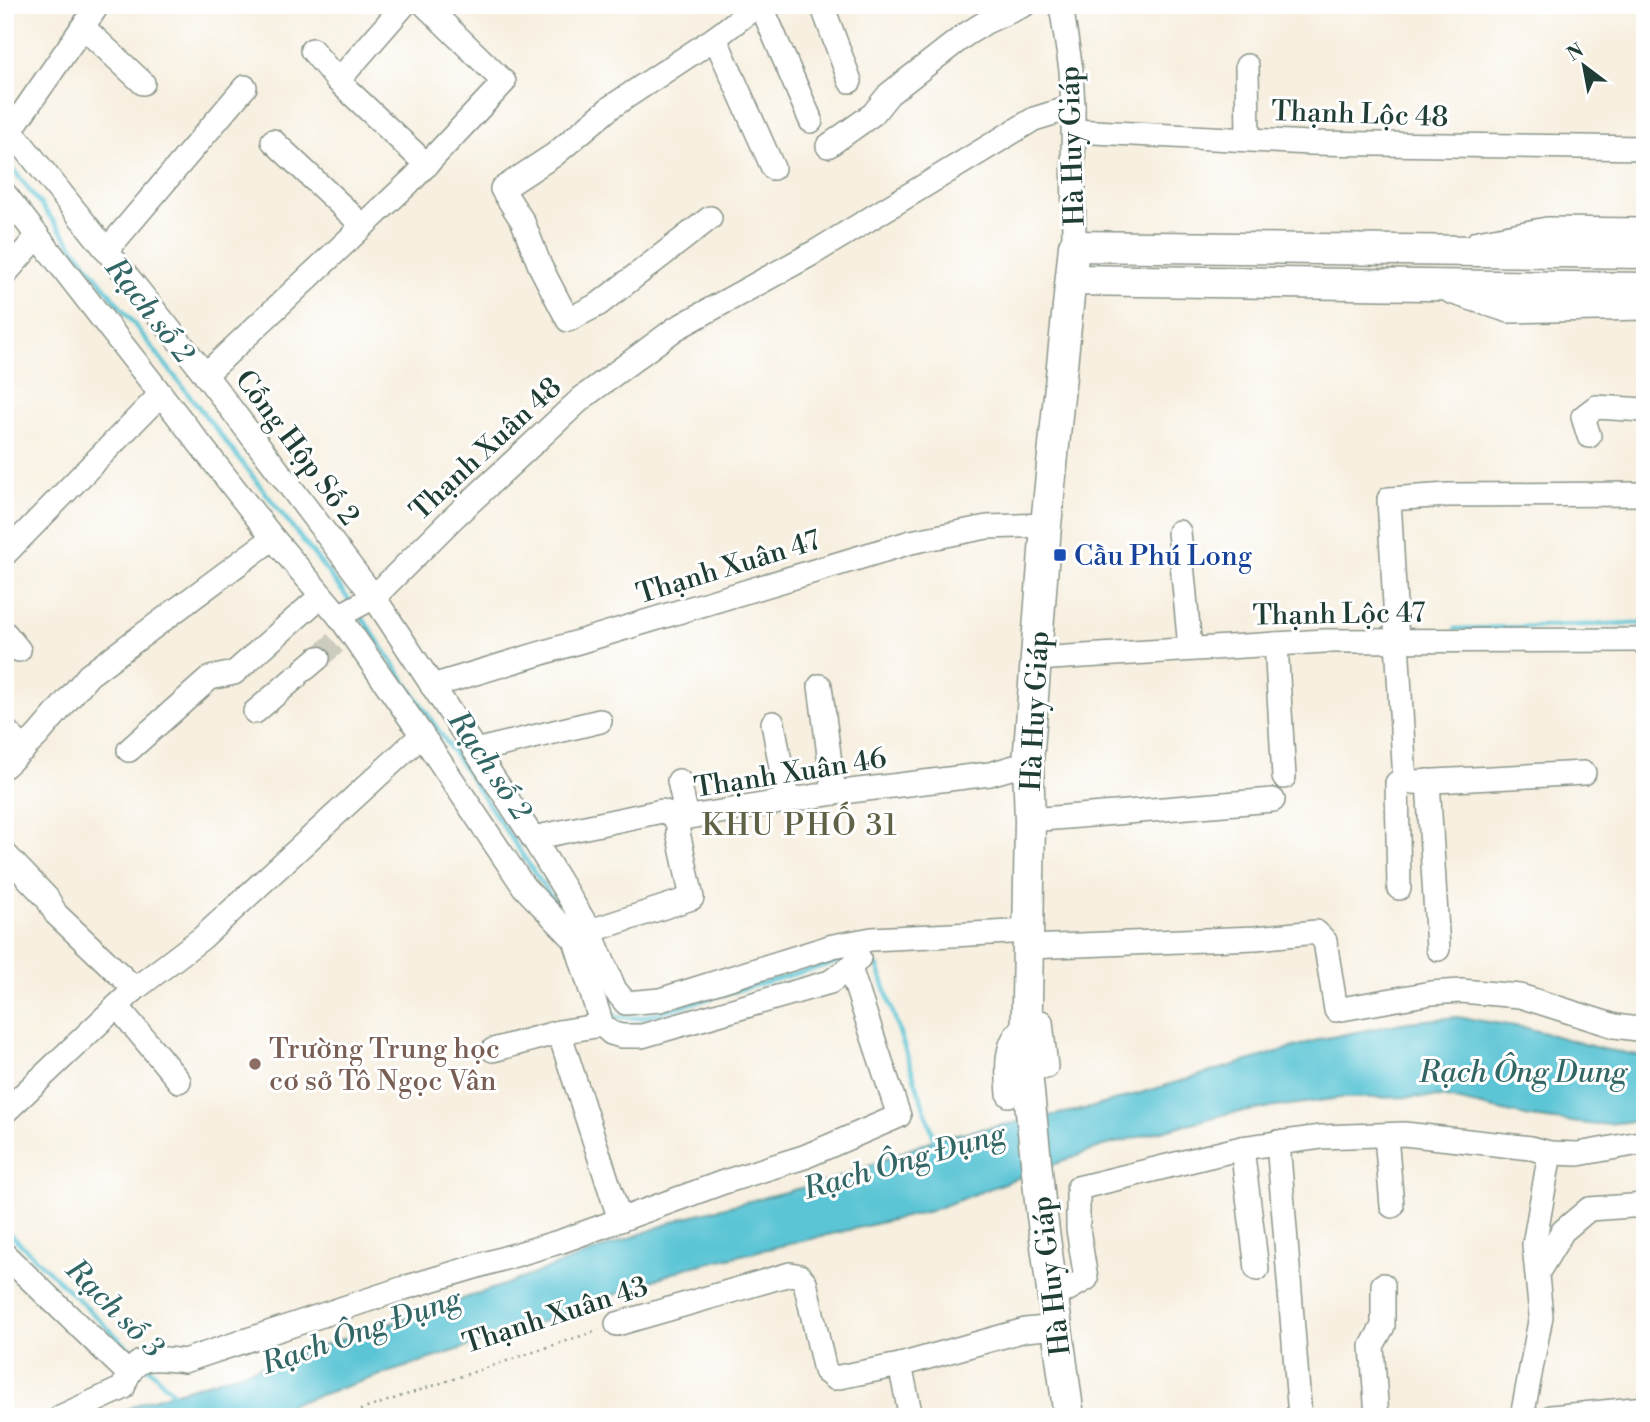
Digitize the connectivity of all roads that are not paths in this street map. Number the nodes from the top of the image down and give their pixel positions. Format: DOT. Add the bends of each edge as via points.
graph roads {
  1 [pos="98,5"];
  2 [pos="404,5"];
  3 [pos="425,5"];
  4 [pos="760,5"];
  5 [pos="822,5"];
  6 [pos="1024,5"];
  7 [pos="1061,5"];
  8 [pos="83,27"];
  9 [pos="715,38"];
  10 [pos="312,51"];
  11 [pos="1247,66"];
  12 [pos="338,81"];
  13 [pos="850,81"];
  14 [pos="143,83"];
  15 [pos="245,87"];
  16 [pos="1073,107"];
  17 [pos="811,121"];
  18 [pos="8,127"];
  19 [pos="1074,131"];
  20 [pos="1248,139"];
  21 [pos="273,141"];
  22 [pos="828,146"];
  23 [pos="1645,148"];
  24 [pos="427,165"];
  25 [pos="772,168"];
  26 [pos="5,194"];
  27 [pos="710,218"];
  28 [pos="363,226"];
  29 [pos="1645,230"];
  30 [pos="37,236"];
  31 [pos="1074,246"];
  32 [pos="107,250"];
  33 [pos="1428,251"];
  34 [pos="1645,253"];
  35 [pos="5,274"];
  36 [pos="1071,280"];
  37 [pos="1428,284"];
  38 [pos="1645,288"];
  39 [pos="1645,309"];
  40 [pos="205,374"];
  41 [pos="161,394"];
  42 [pos="1645,410"];
  43 [pos="1589,436"];
  44 [pos="1645,494"];
  45 [pos="1046,525"];
  46 [pos="1179,532"];
  47 [pos="274,538"];
  48 [pos="5,554"];
  49 [pos="321,596"];
  50 [pos="373,597"];
  51 [pos="343,629"];
  52 [pos="1396,640"];
  53 [pos="1645,640"];
  54 [pos="1276,644"];
  55 [pos="1191,648"];
  56 [pos="1035,659"];
  57 [pos="306,668"];
  58 [pos="820,686"];
  59 [pos="432,687"];
  60 [pos="255,712"];
  61 [pos="600,720"];
  62 [pos="774,723"];
  63 [pos="5,730"];
  64 [pos="422,735"];
  65 [pos="24,748"];
  66 [pos="129,750"];
  67 [pos="475,751"];
  68 [pos="1028,763"];
  69 [pos="5,766"];
  70 [pos="1584,773"];
  71 [pos="1284,777"];
  72 [pos="679,781"];
  73 [pos="1428,781"];
  74 [pos="1405,782"];
  75 [pos="834,793"];
  76 [pos="1273,800"];
  77 [pos="787,801"];
  78 [pos="683,819"];
  79 [pos="1030,820"];
  80 [pos="533,838"];
  81 [pos="5,854"];
  82 [pos="1399,888"];
  83 [pos="583,936"];
  84 [pos="1029,939"];
  85 [pos="1438,949"];
  86 [pos="859,956"];
  87 [pos="135,989"];
  88 [pos="117,1006"];
  89 [pos="602,1024"];
  90 [pos="1027,1024"];
  91 [pos="1645,1030"];
  92 [pos="559,1032"];
  93 [pos="493,1049"];
  94 [pos="180,1081"];
  95 [pos="1009,1095"];
  96 [pos="5,1112"];
  97 [pos="1386,1136"];
  98 [pos="1278,1142"];
  99 [pos="1645,1142"];
  100 [pos="1242,1148"];
  101 [pos="1550,1153"];
  102 [pos="1645,1205"];
  103 [pos="1392,1206"];
  104 [pos="620,1220"];
  105 [pos="5,1255"];
  106 [pos="1257,1269"];
  107 [pos="1538,1272"];
  108 [pos="1383,1284"];
  109 [pos="1053,1288"];
  110 [pos="617,1324"];
  111 [pos="1057,1327"];
  112 [pos="137,1365"];
  113 [pos="900,1365"];
  114 [pos="1645,1408"];
  115 [pos="1620,1414"];
  116 [pos="60,1417"];
  117 [pos="911,1417"];
  118 [pos="1069,1417"];
  119 [pos="1300,1417"];
  120 [pos="1377,1417"];
  121 [pos="1522,1417"];
  122 [pos="1551,1417"];
  1 -- 8 [label="street"];
  2 -- 12 [label="street"];
  3 -- 24 [label="street" via="504,82"];
  4 -- 9 [label="street"];
  4 -- 17 [label="street"];
  5 -- 13 [label="street"];
  6 -- 22 [label="street" via="965,36"];
  7 -- 16 [label="street, Hà Huy Giáp"];
  8 -- 14 [label="street"];
  8 -- 18 [label="street"];
  9 -- 25 [label="street"];
  9 -- 27 [label="street" via="611,107 554,155 502,189 523,222 568,320 599,303"];
  10 -- 12 [label="street"];
  11 -- 20 [label="street"];
  12 -- 24 [label="street"];
  15 -- 32 [label="street"];
  16 -- 19 [label="street, Hà Huy Giáp"];
  16 -- 50 [label="street, Thạnh Xuân 48" via="1034,118 815,252 675,329 582,398"];
  18 -- 32 [label="street, Cống Hộp Số 2"];
  19 -- 20 [label="street, Thạnh Lộc 48"];
  19 -- 31 [label="street, Hà Huy Giáp"];
  20 -- 23 [label="street, Thạnh Lộc 48"];
  21 -- 28 [label="street"];
  24 -- 28 [label="street"];
  26 -- 30 [label="street"];
  28 -- 40 [label="street"];
  29 -- 33 [label="street" via="1547,229"];
  30 -- 35 [label="street"];
  30 -- 41 [label="street"];
  31 -- 33 [label="main road"];
  31 -- 36 [label="main road, Hà Huy Giáp"];
  32 -- 40 [label="street, Cống Hộp Số 2"];
  33 -- 34 [label="main road"];
  36 -- 37 [label="main road"];
  36 -- 45 [label="main road, Hà Huy Giáp"];
  37 -- 38 [label="main road"];
  37 -- 39 [label="street" via="1510,310"];
  40 -- 50 [label="street, Cống Hộp Số 2"];
  41 -- 47 [label="street"];
  41 -- 48 [label="street"];
  42 -- 43 [label="street" via="1596,407 1583,417"];
  44 -- 52 [label="street" via="1389,499"];
  45 -- 56 [label="main road, Hà Huy Giáp"];
  45 -- 59 [label="street, Thạnh Xuân 47" via="987,527 911,542"];
  46 -- 55 [label="street"];
  47 -- 49 [label="street"];
  47 -- 65 [label="street" via="89,675"];
  49 -- 51 [label="street"];
  49 -- 66 [label="street" via="234,673 210,678"];
  50 -- 51 [label="street, Thạnh Xuân 48"];
  50 -- 59 [label="street, Cống Hộp Số 2"];
  51 -- 64 [label="street"];
  52 -- 53 [label="street, Thạnh Lộc 47"];
  52 -- 54 [label="street, Thạnh Lộc 47"];
  52 -- 74 [label="street"];
  54 -- 55 [label="street, Thạnh Lộc 47"];
  54 -- 71 [label="street"];
  55 -- 56 [label="street, Thạnh Lộc 47"];
  56 -- 68 [label="main road, Hà Huy Giáp"];
  57 -- 60 [label="street"];
  58 -- 75 [label="street"];
  59 -- 67 [label="street, Cống Hộp Số 2"];
  61 -- 67 [label="street"];
  62 -- 77 [label="street"];
  63 -- 65 [label="street"];
  64 -- 83 [label="street" via="524,887 550,917"];
  64 -- 87 [label="street" via="202,938"];
  65 -- 69 [label="street"];
  67 -- 80 [label="street, Cống Hộp Số 2"];
  68 -- 75 [label="street, Thạnh Xuân 46" via="989,774"];
  68 -- 79 [label="main road, Hà Huy Giáp"];
  70 -- 73 [label="street"];
  72 -- 78 [label="street"];
  73 -- 74 [label="street"];
  73 -- 85 [label="street"];
  74 -- 82 [label="street" via="1397,783"];
  75 -- 77 [label="street, Thạnh Xuân 46"];
  76 -- 79 [label="street"];
  77 -- 78 [label="street, Thạnh Xuân 46"];
  78 -- 80 [label="street" via="662,811"];
  78 -- 83 [label="street, Thạnh Xuân 46" via="677,832 692,898"];
  79 -- 84 [label="main road, Hà Huy Giáp"];
  80 -- 83 [label="street, Cống Hộp Số 2"];
  81 -- 87 [label="street" via="47,898 56,914"];
  83 -- 86 [label="street" via="626,1003 660,1000 833,946"];
  83 -- 89 [label="street"];
  84 -- 86 [label="street"];
  84 -- 90 [label="main road, Hà Huy Giáp"];
  84 -- 91 [label="street" via="1256,938 1317,932 1325,941 1336,1010 1461,991 1520,996 1615,1026"];
  86 -- 89 [label="street" via="830,982 642,1036 611,1033"];
  86 -- 104 [label="street" via="899,1116 804,1157"];
  87 -- 88 [label="street"];
  88 -- 94 [label="street"];
  88 -- 96 [label="street"];
  89 -- 92 [label="street"];
  90 -- 95 [label="street" via="1012,1039 1007,1065"];
  90 -- 109 [label="main road, Hà Huy Giáp" via="1036,1064 1040,1201"];
  92 -- 93 [label="street"];
  92 -- 104 [label="street"];
  97 -- 98 [label="street"];
  97 -- 101 [label="street" via="1417,1135"];
  97 -- 103 [label="street"];
  98 -- 100 [label="street"];
  98 -- 119 [label="street"];
  99 -- 101 [label="street" via="1578,1154"];
  100 -- 106 [label="street"];
  100 -- 109 [label="street" via="1078,1188 1078,1229 1086,1279 1065,1291"];
  101 -- 107 [label="street" via="1534,1245"];
  102 -- 107 [label="street" via="1589,1209 1563,1230"];
  104 -- 112 [label="street" via="184,1361"];
  105 -- 112 [label="street"];
  107 -- 121 [label="street" via="1541,1316"];
  108 -- 120 [label="street" via="1383,1326 1372,1346"];
  109 -- 111 [label="main road, Hà Huy Giáp"];
  110 -- 113 [label="street, Thạnh Xuân 43" via="790,1273 805,1282 829,1376"];
  111 -- 113 [label="street" via="1025,1330"];
  111 -- 118 [label="main road, Hà Huy Giáp"];
  112 -- 116 [label="street" via="123,1388"];
  113 -- 117 [label="street"];
  114 -- 115 [label="street"];
  115 -- 122 [label="street"];
}
